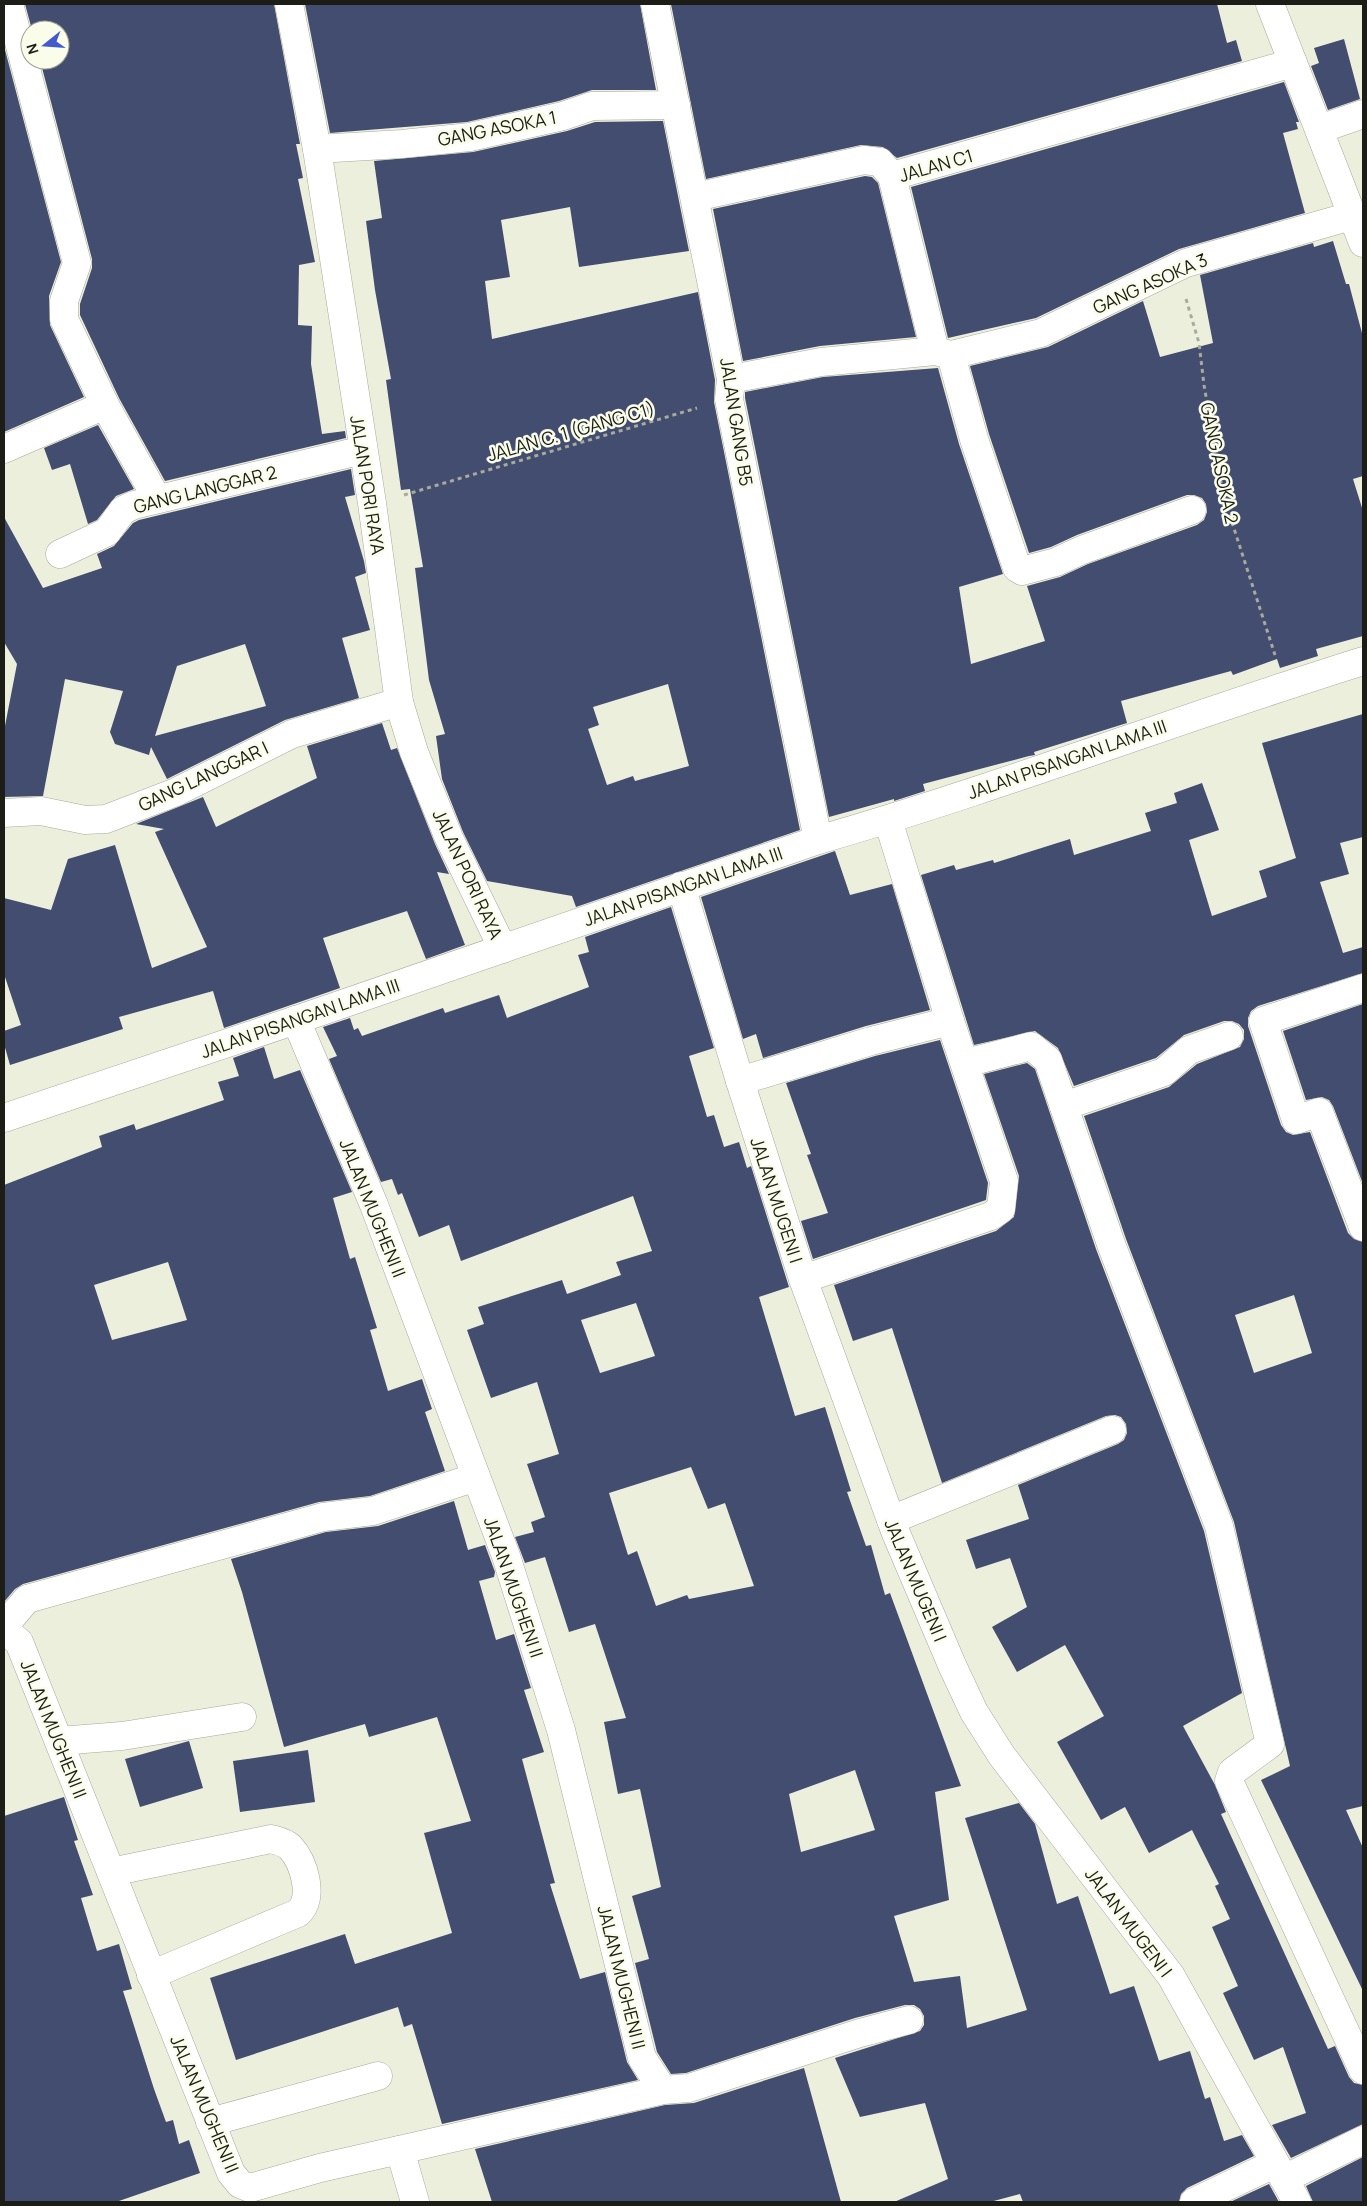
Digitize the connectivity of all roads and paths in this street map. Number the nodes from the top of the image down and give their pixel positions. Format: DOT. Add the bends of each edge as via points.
graph roads {
  1 [pos="9,4"];
  2 [pos="289,4"];
  3 [pos="655,4"];
  4 [pos="1270,4"];
  5 [pos="1293,63"];
  6 [pos="676,105"];
  7 [pos="1363,114"];
  8 [pos="1320,128"];
  9 [pos="317,149"];
  10 [pos="892,176"];
  11 [pos="696,197"];
  12 [pos="1351,216"];
  13 [pos="1363,243"];
  14 [pos="1176,267"];
  15 [pos="943,353"];
  16 [pos="730,389"];
  17 [pos="105,405"];
  18 [pos="4,449"];
  19 [pos="363,450"];
  20 [pos="420,491"];
  21 [pos="157,499"];
  22 [pos="1192,510"];
  23 [pos="60,554"];
  24 [pos="1363,661"];
  25 [pos="1285,685"];
  26 [pos="399,702"];
  27 [pos="4,812"];
  28 [pos="888,820"];
  29 [pos="818,840"];
  30 [pos="681,886"];
  31 [pos="503,948"];
  32 [pos="1363,988"];
  33 [pos="296,1020"];
  34 [pos="950,1021"];
  35 [pos="1230,1036"];
  36 [pos="966,1063"];
  37 [pos="740,1082"];
  38 [pos="1064,1106"];
  39 [pos="4,1118"];
  40 [pos="1363,1227"];
  41 [pos="803,1279"];
  42 [pos="1112,1430"];
  43 [pos="476,1477"];
  44 [pos="891,1520"];
  45 [pos="4,1628"];
  46 [pos="242,1717"];
  47 [pos="59,1742"];
  48 [pos="111,1872"];
  49 [pos="151,1974"];
  50 [pos="909,2020"];
  51 [pos="1363,2070"];
  52 [pos="378,2076"];
  53 [pos="663,2090"];
  54 [pos="210,2122"];
  55 [pos="1363,2140"];
  56 [pos="400,2150"];
  57 [pos="1285,2182"];
  58 [pos="253,2195"];
  59 [pos="415,2202"];
  60 [pos="1194,2202"];
  1 -- 17 [label="street" via="77,263 64,301 64,319"];
  2 -- 9 [label="street, JALAN PORI RAYA"];
  3 -- 6 [label="street, JALAN GANG B5"];
  4 -- 5 [label="street"];
  5 -- 8 [label="street"];
  5 -- 10 [label="street, JALAN C1"];
  6 -- 9 [label="street, GANG ASOKA 1" via="592,106 563,116 470,136"];
  6 -- 11 [label="street, JALAN GANG B5"];
  7 -- 8 [label="street"];
  8 -- 12 [label="street"];
  9 -- 19 [label="street, JALAN PORI RAYA"];
  10 -- 11 [label="street" via="880,162 864,160"];
  10 -- 15 [label="street, JALAN C1"];
  11 -- 16 [label="street, JALAN GANG B5"];
  12 -- 13 [label="street"];
  12 -- 14 [label="street, GANG ASOKA 3"];
  14 -- 15 [label="street, GANG ASOKA 3" via="1040,333"];
  14 -- 25 [label="path, GANG ASOKA 2" via="1199,343 1222,494"];
  15 -- 16 [label="street" via="821,362"];
  15 -- 22 [label="street" via="1017,568 1022,571 1056,562"];
  16 -- 20 [label="path, JALAN C. 1 (GANG C1)"];
  16 -- 29 [label="street, JALAN GANG B5" via="776,642"];
  17 -- 18 [label="street"];
  17 -- 21 [label="street"];
  19 -- 21 [label="street, GANG LANGGAR 2"];
  19 -- 26 [label="street, JALAN PORI RAYA"];
  21 -- 23 [label="street, GANG LANGGAR 2" via="123,510 107,532"];
  24 -- 25 [label="street, JALAN PISANGAN LAMA III"];
  25 -- 28 [label="street, JALAN PISANGAN LAMA III"];
  26 -- 27 [label="street, GANG LANGGAR I" via="292,734 176,792 106,819 85,820 41,811"];
  26 -- 31 [label="street, JALAN PORI RAYA" via="414,752 449,838"];
  28 -- 29 [label="street, JALAN PISANGAN LAMA III"];
  28 -- 34 [label="street"];
  29 -- 30 [label="street, JALAN PISANGAN LAMA III"];
  30 -- 31 [label="street, JALAN PISANGAN LAMA III"];
  30 -- 37 [label="street, JALAN MUGENI I"];
  31 -- 33 [label="street, JALAN PISANGAN LAMA III"];
  32 -- 40 [label="street" via="1263,1021 1296,1120 1319,1112"];
  33 -- 39 [label="street, JALAN PISANGAN LAMA III"];
  33 -- 43 [label="street, JALAN MUGHENI II" via="374,1206"];
  34 -- 36 [label="street"];
  34 -- 37 [label="street" via="871,1041"];
  35 -- 38 [label="street" via="1189,1050 1164,1072"];
  36 -- 38 [label="street" via="1031,1046 1048,1060"];
  36 -- 41 [label="street" via="1004,1181 1002,1209 991,1216"];
  37 -- 41 [label="street, JALAN MUGENI I"];
  38 -- 51 [label="street" via="1111,1244 1219,1526 1270,1744 1232,1772 1229,1781"];
  41 -- 44 [label="street, JALAN MUGENI I"];
  42 -- 44 [label="street"];
  43 -- 45 [label="street" via="373,1511 323,1517 26,1600"];
  43 -- 53 [label="street, JALAN MUGHENI II" via="506,1556 561,1730 642,2058"];
  44 -- 57 [label="street, JALAN MUGENI I" via="974,1712 1030,1795 1171,1976"];
  45 -- 47 [label="street, JALAN MUGHENI II" via="19,1642"];
  46 -- 47 [label="street" via="122,1736"];
  47 -- 48 [label="street, JALAN MUGHENI II"];
  48 -- 49 [label="street, JALAN MUGHENI II"];
  48 -- 49 [label="street" via="271,1839 290,1848 303,1872 306,1898 298,1913"];
  49 -- 54 [label="street, JALAN MUGHENI II"];
  50 -- 53 [label="street" via="689,2088"];
  52 -- 54 [label="street"];
  53 -- 56 [label="street, JALAN MUGHENI II"];
  54 -- 58 [label="street, JALAN MUGHENI II" via="231,2173"];
  55 -- 57 [label="street"];
  56 -- 58 [label="street, JALAN MUGHENI II" via="320,2168"];
  56 -- 59 [label="street"];
  57 -- 60 [label="street"];
}
